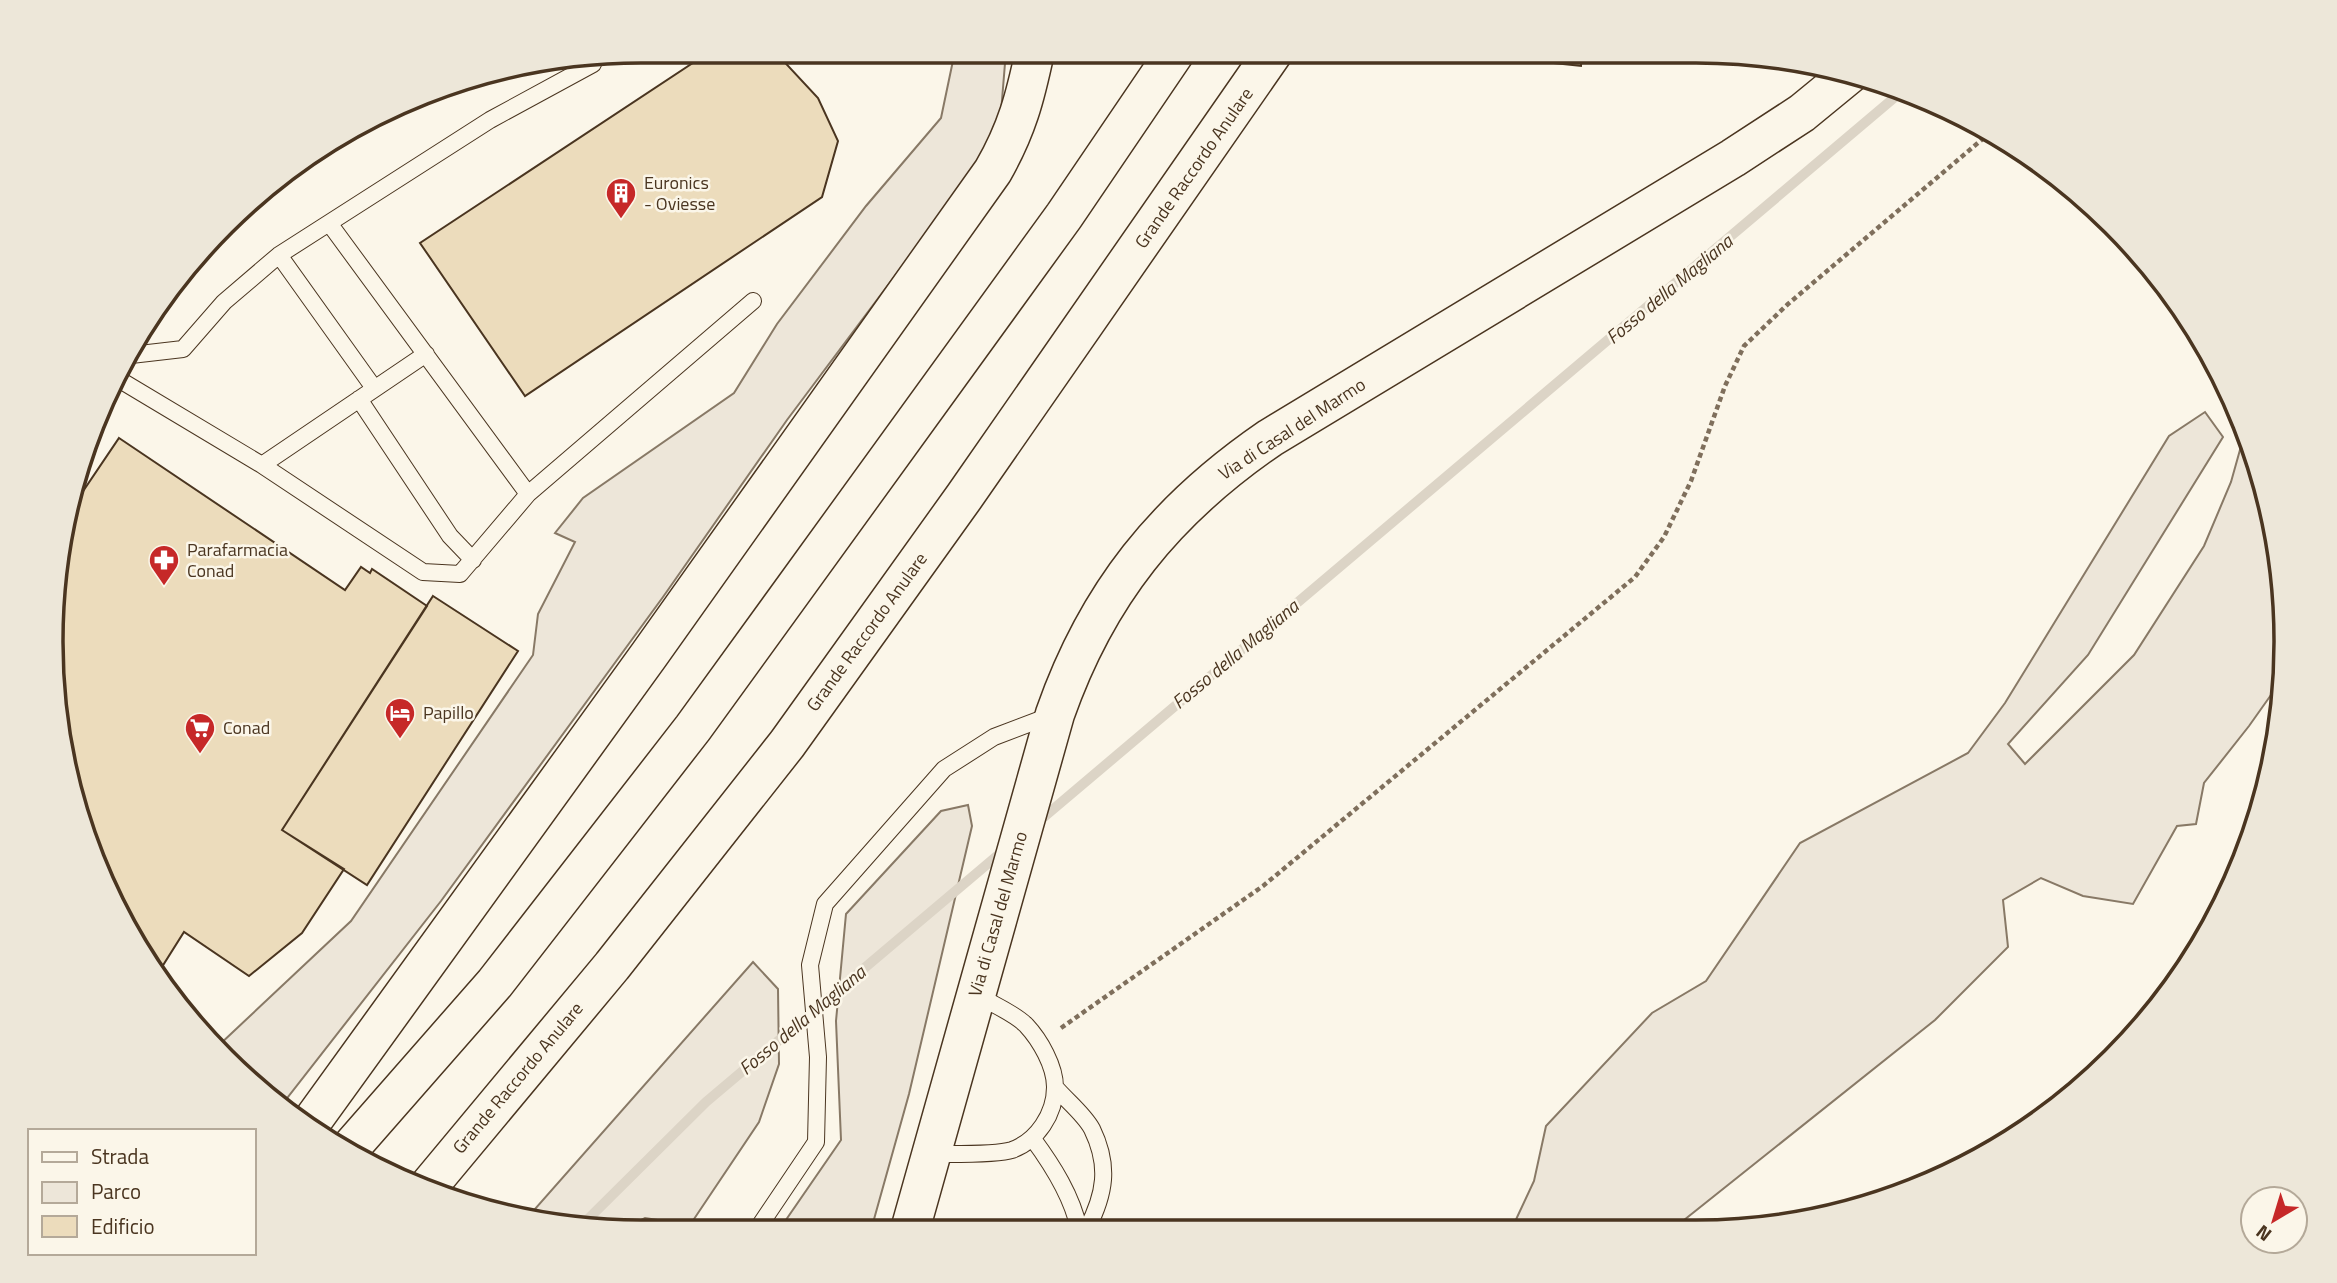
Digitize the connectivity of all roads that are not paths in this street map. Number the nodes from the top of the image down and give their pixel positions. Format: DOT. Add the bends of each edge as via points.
graph roads {
  1 [pos="1032,63"];
  2 [pos="1168,63"];
  3 [pos="1266,63"];
  4 [pos="590,65"];
  5 [pos="1841,82"];
  6 [pos="329,223"];
  7 [pos="279,255"];
  8 [pos="753,301"];
  9 [pos="140,354"];
  10 [pos="426,355"];
  11 [pos="125,383"];
  12 [pos="374,388"];
  13 [pos="359,399"];
  14 [pos="262,465"];
  15 [pos="527,494"];
  16 [pos="472,559"];
  17 [pos="1051,726"];
  18 [pos="979,981"];
  19 [pos="1055,1087"];
  20 [pos="314,1119"];
  21 [pos="1033,1139"];
  22 [pos="354,1143"];
  23 [pos="932,1154"];
  24 [pos="433,1181"];
  25 [pos="763,1220"];
  26 [pos="913,1220"];
  27 [pos="1077,1220"];
  28 [pos="1091,1220"];
  1 -- 20 [label="main road" via="1014,131 993,171"];
  2 -- 22 [label="main road" via="1064,216 693,728 495,983"];
  3 -- 24 [label="main road, Grande Raccordo Anulare" via="787,744 612,966"];
  4 -- 6 [label="lane" via="490,120"];
  5 -- 17 [label="main road, Via di Casal del Marmo" via="1768,136 1270,439 1220,475 1170,521 1124,576 1071,671"];
  6 -- 7 [label="lane"];
  6 -- 10 [label="lane"];
  7 -- 9 [label="lane" via="224,302 183,349"];
  7 -- 12 [label="lane"];
  8 -- 15 [label="lane"];
  10 -- 12 [label="lane"];
  10 -- 15 [label="lane"];
  11 -- 14 [label="lane"];
  12 -- 13 [label="lane"];
  13 -- 14 [label="lane"];
  13 -- 16 [label="lane" via="450,536"];
  14 -- 16 [label="lane" via="423,572 460,574"];
  15 -- 16 [label="lane"];
  17 -- 18 [label="main road, Via di Casal del Marmo"];
  17 -- 25 [label="lane" via="994,737 944,769 825,904 810,965 818,1057 816,1142"];
  18 -- 19 [label="lane" via="1040,1043"];
  18 -- 23 [label="main road, Via di Casal del Marmo"];
  19 -- 21 [label="lane" via="1048,1116"];
  19 -- 28 [label="lane" via="1091,1127 1105,1168 1104,1188"];
  21 -- 23 [label="lane" via="1010,1151"];
  21 -- 27 [label="lane" via="1060,1180"];
  23 -- 26 [label="main road, Via di Casal del Marmo"];
}
